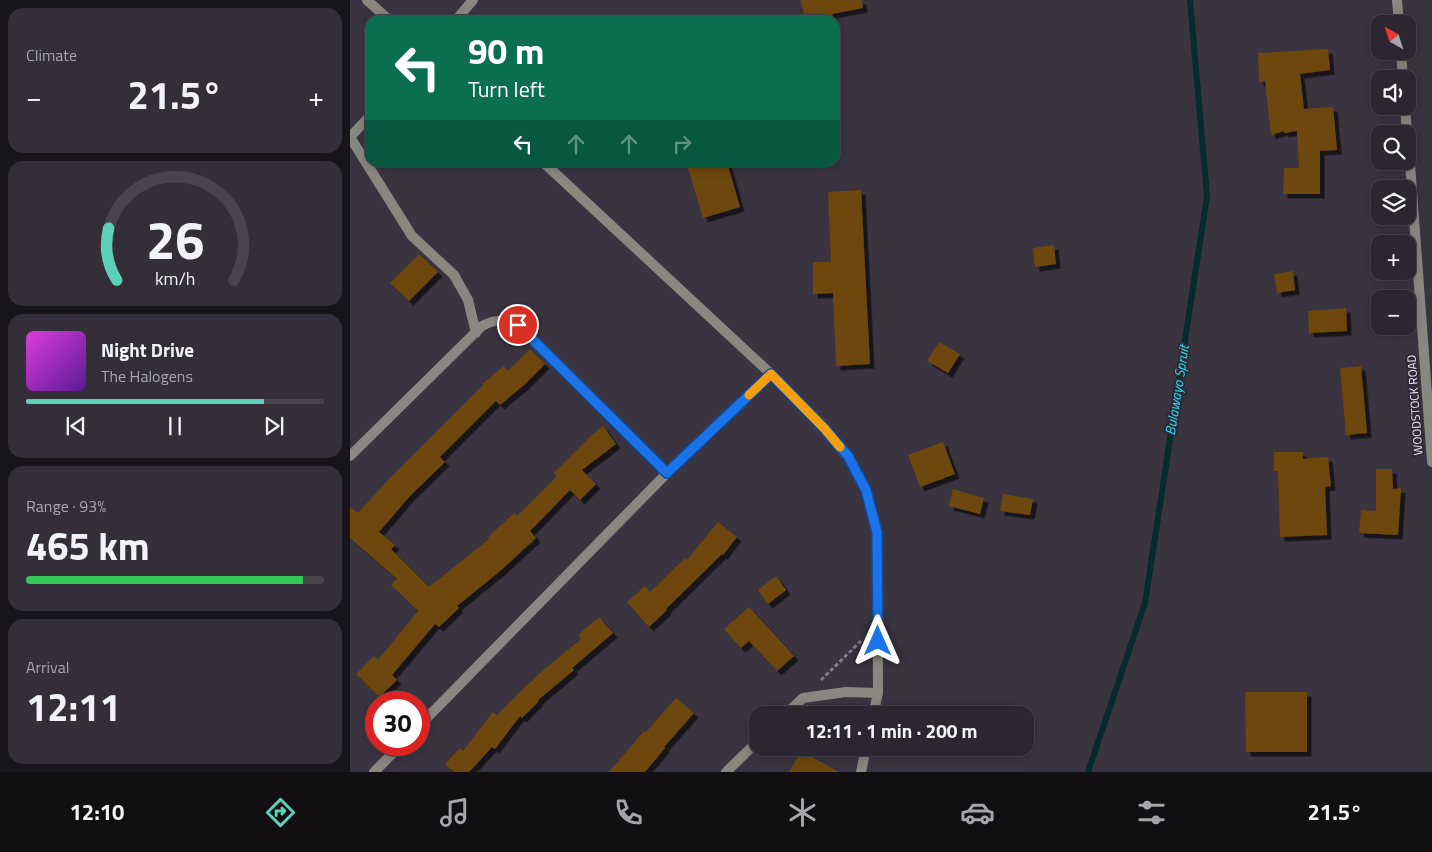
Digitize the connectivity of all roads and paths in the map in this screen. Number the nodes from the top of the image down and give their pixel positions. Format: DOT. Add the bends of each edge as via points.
graph roads {
  1 [pos="367,0"];
  2 [pos="473,0"];
  3 [pos="1397,0"];
  4 [pos="384,15"];
  5 [pos="460,15"];
  6 [pos="1398,15"];
  7 [pos="365,121"];
  8 [pos="350,137"];
  9 [pos="365,161"];
  10 [pos="369,167"];
  11 [pos="548,167"];
  12 [pos="1410,170"];
  13 [pos="476,333"];
  14 [pos="771,374"];
  15 [pos="350,456"];
  16 [pos="1432,462"];
  17 [pos="667,473"];
  18 [pos="878,623"];
  19 [pos="878,693"];
  20 [pos="803,698"];
  21 [pos="795,706"];
  22 [pos="875,706"];
  23 [pos="430,715"];
  24 [pos="749,750"];
  25 [pos="390,756"];
  26 [pos="864,756"];
  27 [pos="374,772"];
  28 [pos="726,772"];
  29 [pos="861,772"];
  1 -- 4 [label="street"];
  2 -- 5 [label="street"];
  3 -- 6 [label="street"];
  7 -- 8 [label="street"];
  8 -- 9 [label="street"];
  10 -- 13 [label="street" via="412,236 454,275 468,300"];
  11 -- 14 [label="street"];
  12 -- 16 [label="street, WOODSTOCK ROAD"];
  13 -- 15 [label="street"];
  13 -- 17 [label="street" via="491,321 503,320 518,325"];
  14 -- 17 [label="street"];
  14 -- 18 [label="street" via="848,456 866,490 877,532"];
  17 -- 23 [label="street"];
  18 -- 19 [label="street"];
  18 -- 20 [label="path"];
  19 -- 20 [label="street" via="846,692"];
  19 -- 22 [label="street"];
  20 -- 21 [label="street"];
  24 -- 28 [label="street"];
  25 -- 27 [label="street"];
  26 -- 29 [label="street"];
}
